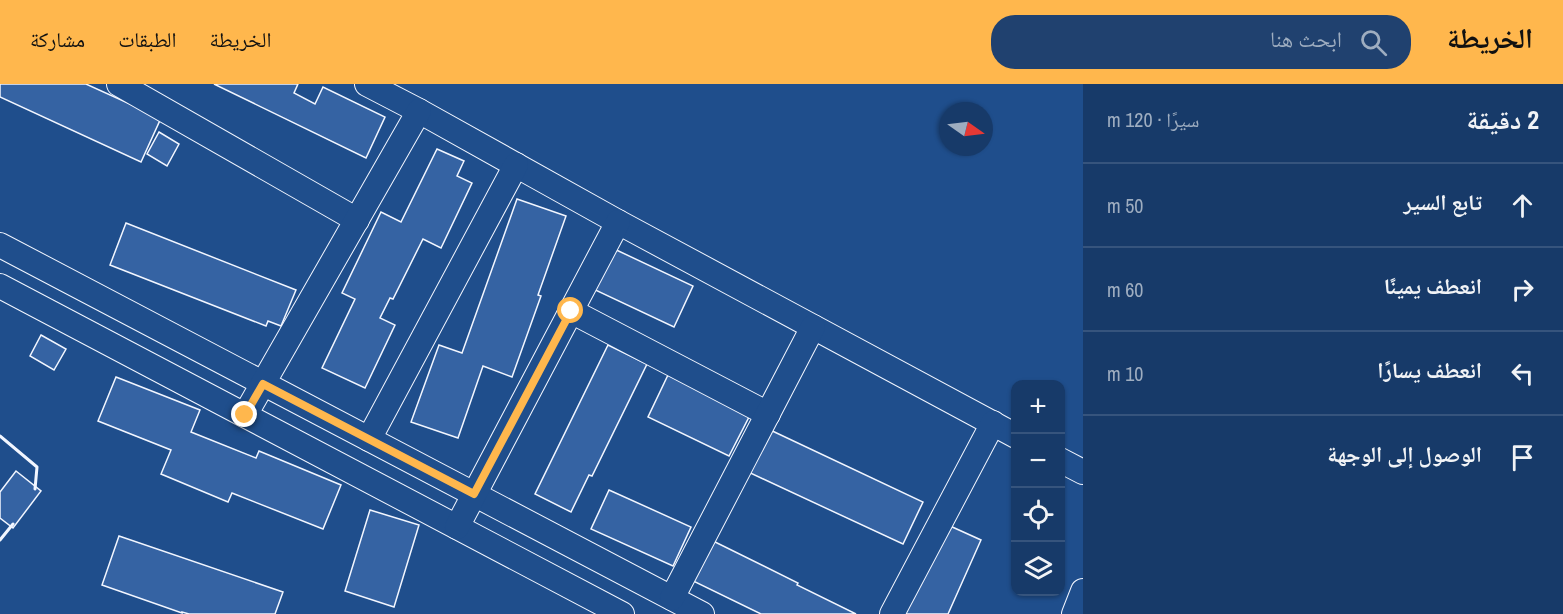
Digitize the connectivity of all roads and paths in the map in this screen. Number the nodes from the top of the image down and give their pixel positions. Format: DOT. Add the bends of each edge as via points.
graph roads {
  1 [pos="118,84"];
  2 [pos="367,84"];
  3 [pos="419,111"];
  4 [pos="516,165"];
  5 [pos="357,220"];
  6 [pos="618,222"];
  7 [pos="0,245"];
  8 [pos="0,286"];
  9 [pos="571,311"];
  10 [pos="813,327"];
  11 [pos="263,384"];
  12 [pos="768,414"];
  13 [pos="245,415"];
  14 [pos="993,423"];
  15 [pos="1014,434"];
  16 [pos="369,439"];
  17 [pos="1065,463"];
  18 [pos="1083,472"];
  19 [pos="474,494"];
  20 [pos="457,527"];
  21 [pos="672,598"];
  22 [pos="622,614"];
  23 [pos="702,614"];
  24 [pos="892,614"];
  1 -- 5 [label="street"];
  2 -- 3 [label="street"];
  3 -- 4 [label="street"];
  3 -- 5 [label="street"];
  4 -- 6 [label="street"];
  4 -- 16 [label="street"];
  5 -- 11 [label="street"];
  6 -- 9 [label="street"];
  6 -- 10 [label="street"];
  7 -- 11 [label="street"];
  8 -- 13 [label="street"];
  9 -- 12 [label="street"];
  9 -- 19 [label="street"];
  10 -- 12 [label="street"];
  10 -- 14 [label="street"];
  11 -- 13 [label="street"];
  11 -- 16 [label="street"];
  12 -- 21 [label="street"];
  13 -- 20 [label="street"];
  14 -- 15 [label="street"];
  14 -- 24 [label="street"];
  16 -- 19 [label="street"];
  17 -- 18 [label="street"];
  19 -- 20 [label="street"];
  19 -- 21 [label="street"];
  20 -- 22 [label="street"];
  21 -- 23 [label="street"];
}
